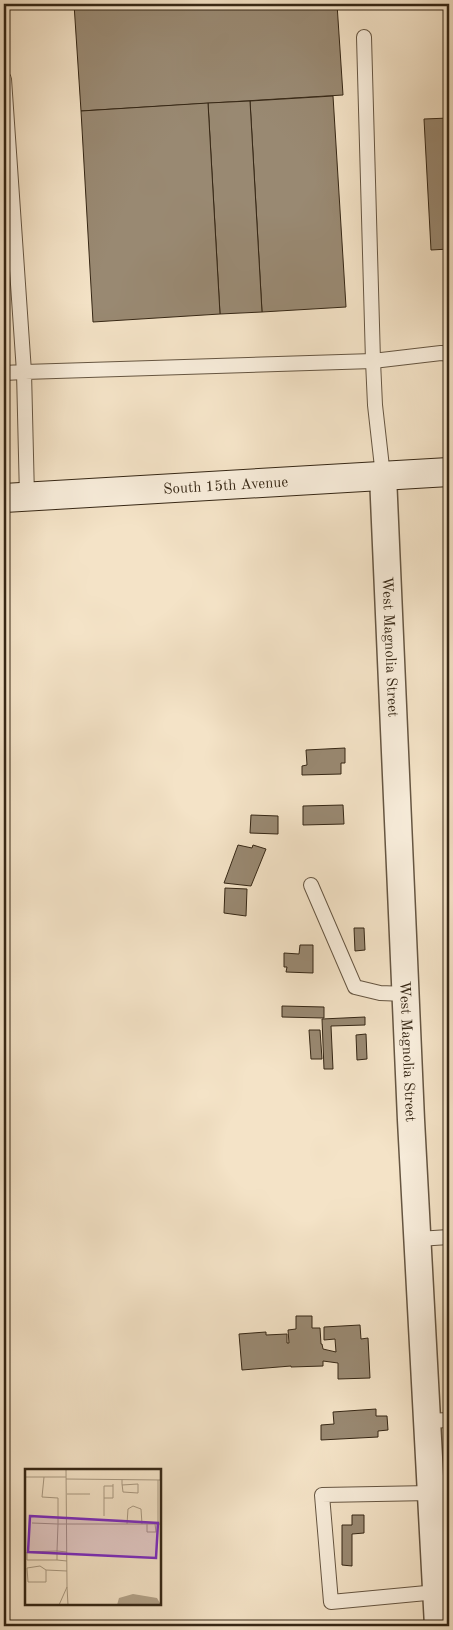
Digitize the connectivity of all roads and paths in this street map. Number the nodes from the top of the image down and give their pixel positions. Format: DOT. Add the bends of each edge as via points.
graph roads {
  1 [pos="364,37"];
  2 [pos="4,78"];
  3 [pos="449,354"];
  4 [pos="373,361"];
  5 [pos="24,372"];
  6 [pos="4,373"];
  7 [pos="449,472"];
  8 [pos="383,476"];
  9 [pos="15,497"];
  10 [pos="311,886"];
  11 [pos="406,994"];
  12 [pos="449,1236"];
  13 [pos="418,1239"];
  14 [pos="438,1420"];
  15 [pos="432,1493"];
  16 [pos="437,1592"];
  17 [pos="438,1626"];
  1 -- 4 [label="lane"];
  2 -- 5 [label="lane"];
  3 -- 4 [label="lane"];
  4 -- 5 [label="lane"];
  4 -- 8 [label="lane"];
  5 -- 6 [label="lane"];
  5 -- 9 [label="lane"];
  7 -- 8 [label="main road, South 15th Avenue"];
  8 -- 9 [label="main road, South 15th Avenue"];
  8 -- 11 [label="street, West Magnolia Street"];
  10 -- 11 [label="lane" via="355,987 380,993"];
  11 -- 13 [label="street, West Magnolia Street"];
  12 -- 13 [label="lane"];
  13 -- 14 [label="street, West Magnolia Street"];
  14 -- 15 [label="street, West Magnolia Street"];
  15 -- 16 [label="street, West Magnolia Street"];
  15 -- 16 [label="lane" via="322,1494 331,1602"];
  16 -- 17 [label="street, West Magnolia Street"];
}
